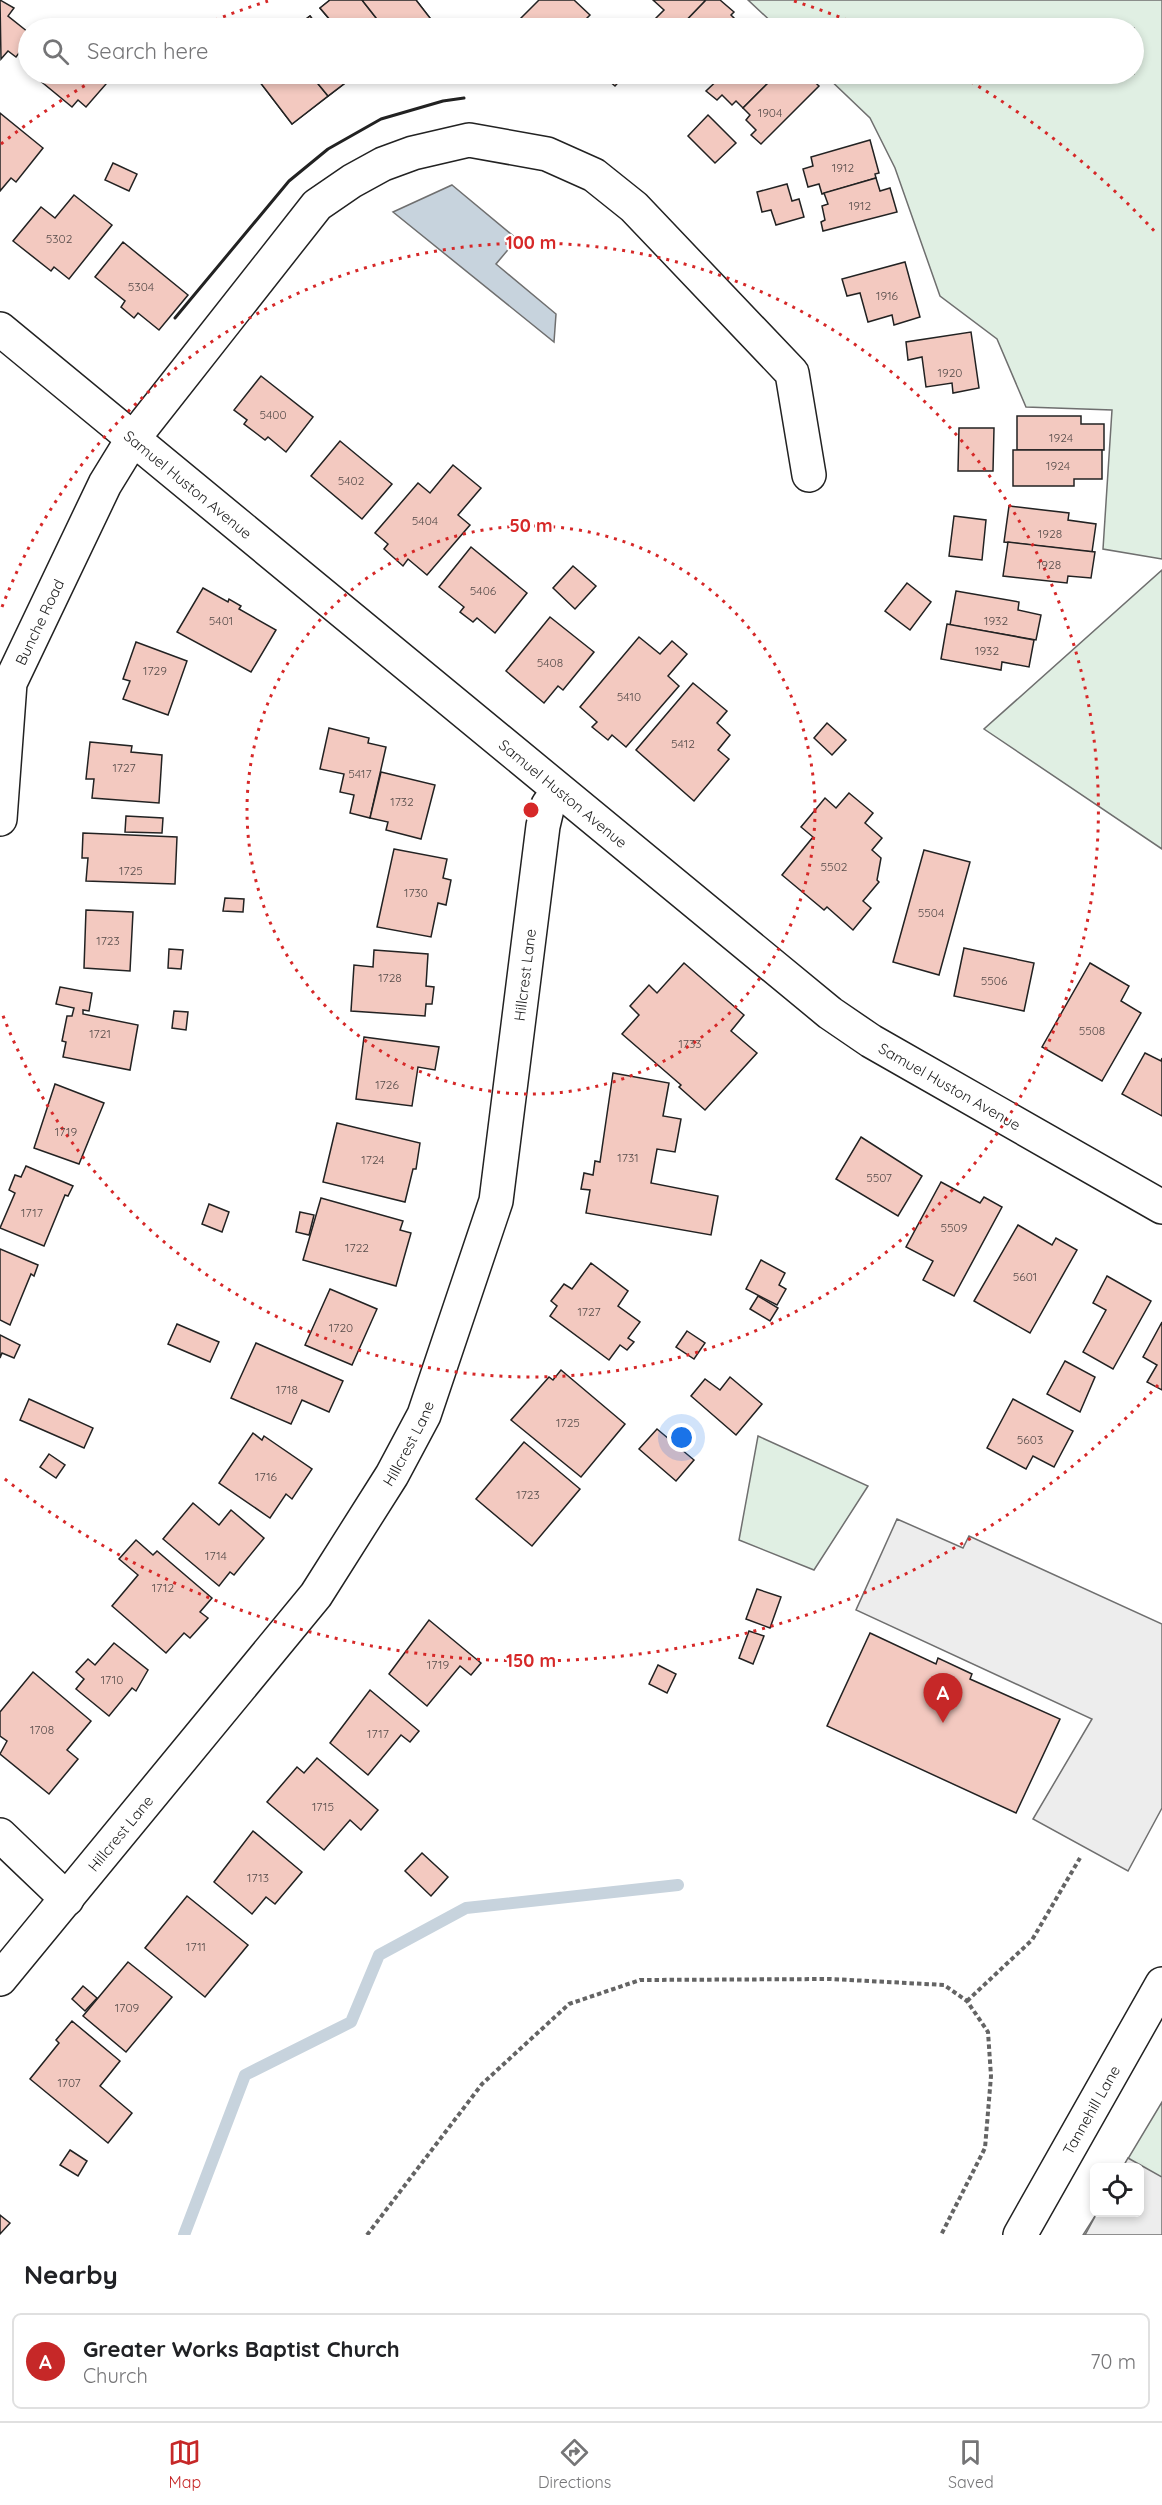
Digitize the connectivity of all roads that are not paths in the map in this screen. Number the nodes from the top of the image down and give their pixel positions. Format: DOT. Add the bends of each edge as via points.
graph roads {
  1 [pos="0,329"];
  2 [pos="132,440"];
  3 [pos="809,475"];
  4 [pos="558,791"];
  5 [pos="0,819"];
  6 [pos="1162,1207"];
  7 [pos="0,1835"];
  8 [pos="67,1899"];
  9 [pos="0,1979"];
  10 [pos="1162,1984"];
  11 [pos="1020,2235"];
  1 -- 2 [label="street, Samuel Huston Avenue"];
  2 -- 3 [label="street, Bunche Road" via="317,205 383,164 468,141 547,154 594,175 634,207 792,373"];
  2 -- 4 [label="street, Samuel Huston Avenue"];
  2 -- 5 [label="street, Bunche Road" via="105,484 10,682"];
  4 -- 6 [label="street, Samuel Huston Avenue" via="830,1013 871,1041"];
  4 -- 8 [label="street, Hillcrest Lane" via="548,805 542,838 496,1201 424,1415 392,1475 316,1595"];
  7 -- 8 [label="street"];
  8 -- 9 [label="street, Hillcrest Lane"];
  10 -- 11 [label="street, Tannehill Lane"];
}
